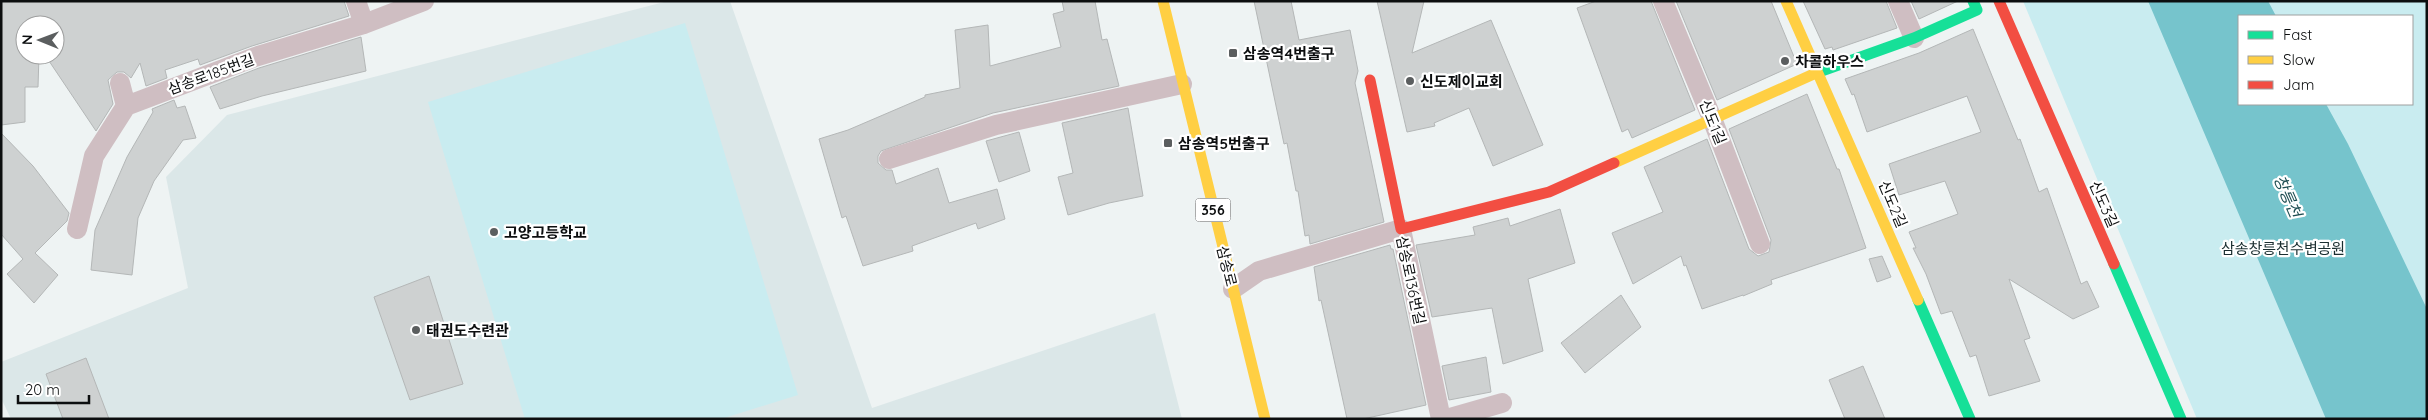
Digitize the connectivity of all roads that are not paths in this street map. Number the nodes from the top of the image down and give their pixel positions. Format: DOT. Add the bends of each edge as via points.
graph roads {
  1 [pos="356,1"];
  2 [pos="424,1"];
  3 [pos="1163,1"];
  4 [pos="1663,1"];
  5 [pos="1786,1"];
  6 [pos="1898,1"];
  7 [pos="1999,1"];
  8 [pos="1975,6"];
  9 [pos="364,24"];
  10 [pos="1914,38"];
  11 [pos="1819,72"];
  12 [pos="1370,80"];
  13 [pos="120,83"];
  14 [pos="1182,84"];
  15 [pos="126,106"];
  16 [pos="1713,121"];
  17 [pos="889,159"];
  18 [pos="77,228"];
  19 [pos="1401,229"];
  20 [pos="1760,244"];
  21 [pos="1233,289"];
  22 [pos="1502,403"];
  23 [pos="1265,419"];
  24 [pos="1441,419"];
  25 [pos="1446,419"];
  26 [pos="1970,419"];
  27 [pos="2181,419"];
  1 -- 9 [label="street"];
  2 -- 9 [label="street, 삼송로185번길"];
  3 -- 14 [label="street, 삼송로 / 356"];
  4 -- 16 [label="street, 신도1길"];
  5 -- 11 [label="street, 신도2길"];
  6 -- 10 [label="street"];
  7 -- 27 [label="street, 신도3길"];
  8 -- 10 [label="street"];
  9 -- 15 [label="street, 삼송로185번길" via="255,58"];
  10 -- 11 [label="street"];
  11 -- 16 [label="street"];
  11 -- 26 [label="street, 신도2길"];
  12 -- 19 [label="street"];
  13 -- 15 [label="street"];
  14 -- 17 [label="street" via="996,125"];
  14 -- 21 [label="street, 삼송로 / 356"];
  15 -- 18 [label="street" via="94,156"];
  16 -- 19 [label="street" via="1550,192"];
  16 -- 20 [label="street, 신도1길"];
  19 -- 21 [label="street, 삼송로136번길" via="1259,271"];
  19 -- 24 [label="street, 삼송로136번길"];
  21 -- 23 [label="street, 삼송로 / 356"];
  22 -- 25 [label="street"];
}
